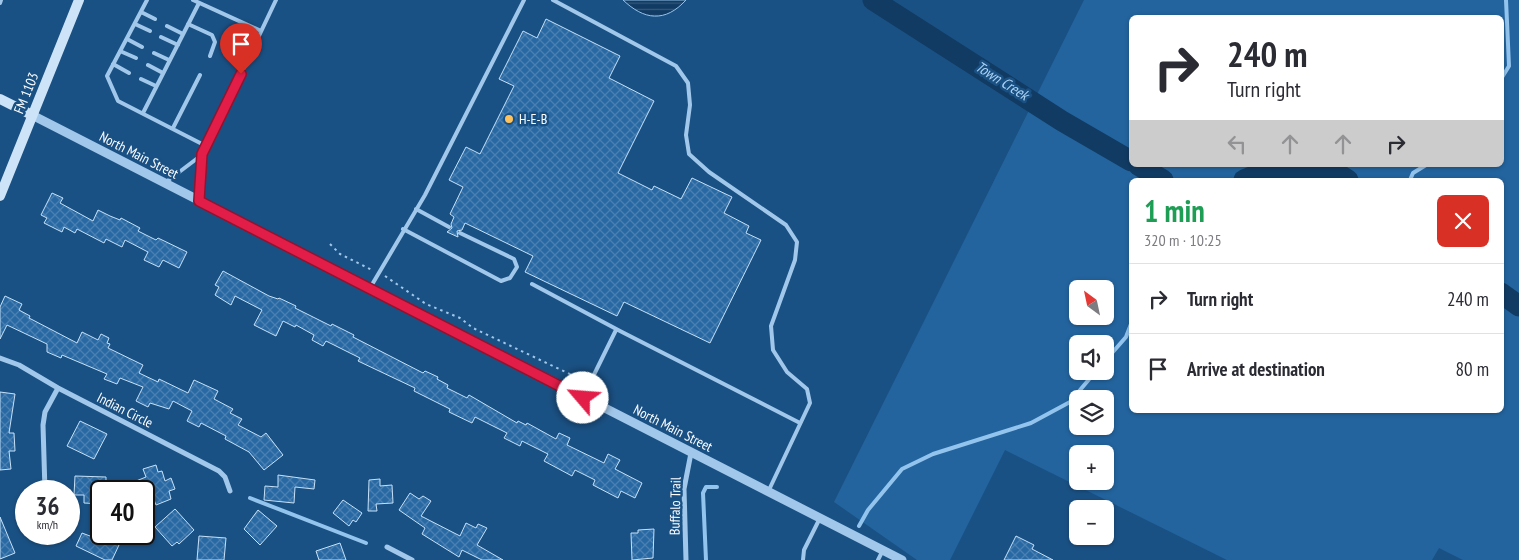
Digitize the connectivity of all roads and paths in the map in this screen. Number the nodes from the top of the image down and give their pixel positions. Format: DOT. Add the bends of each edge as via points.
graph roads {
  1 [pos="79,0"];
  2 [pos="148,0"];
  3 [pos="193,0"];
  4 [pos="276,0"];
  5 [pos="524,0"];
  6 [pos="553,0"];
  7 [pos="199,3"];
  8 [pos="141,12"];
  9 [pos="155,20"];
  10 [pos="135,24"];
  11 [pos="188,24"];
  12 [pos="167,26"];
  13 [pos="261,31"];
  14 [pos="150,32"];
  15 [pos="183,34"];
  16 [pos="161,37"];
  17 [pos="127,39"];
  18 [pos="178,45"];
  19 [pos="142,47"];
  20 [pos="120,51"];
  21 [pos="154,53"];
  22 [pos="210,56"];
  23 [pos="136,58"];
  24 [pos="169,60"];
  25 [pos="113,64"];
  26 [pos="148,65"];
  27 [pos="129,73"];
  28 [pos="163,73"];
  29 [pos="200,75"];
  30 [pos="141,79"];
  31 [pos="156,86"];
  32 [pos="0,100"];
  33 [pos="143,113"];
  34 [pos="32,115"];
  35 [pos="173,128"];
  36 [pos="206,146"];
  37 [pos="202,154"];
  38 [pos="164,183"];
  39 [pos="0,196"];
  40 [pos="199,201"];
  41 [pos="416,209"];
  42 [pos="449,227"];
  43 [pos="403,229"];
  44 [pos="460,233"];
  45 [pos="330,244"];
  46 [pos="377,272"];
  47 [pos="532,284"];
  48 [pos="370,288"];
  49 [pos="616,330"];
  50 [pos="0,358"];
  51 [pos="576,377"];
  52 [pos="58,388"];
  53 [pos="583,398"];
  54 [pos="800,423"];
  55 [pos="691,453"];
  56 [pos="45,480"];
  57 [pos="230,491"];
  58 [pos="768,492"];
  59 [pos="820,518"];
  60 [pos="387,547"];
  61 [pos="883,550"];
  62 [pos="412,560"];
  63 [pos="686,560"];
  64 [pos="803,560"];
  65 [pos="878,560"];
  66 [pos="902,560"];
  1 -- 34 [label="main road, FM 1103 / FM 1103"];
  2 -- 8 [label="lane"];
  3 -- 7 [label="lane"];
  4 -- 13 [label="lane"];
  5 -- 41 [label="lane"];
  6 -- 54 [label="lane" via="676,66 688,83 690,105 686,135 689,154 709,172 786,225 797,242 771,326 772,350 786,372 807,389 810,403"];
  7 -- 11 [label="lane"];
  7 -- 13 [label="lane"];
  8 -- 9 [label="lane"];
  8 -- 10 [label="lane"];
  10 -- 14 [label="lane"];
  10 -- 17 [label="lane"];
  11 -- 15 [label="lane"];
  11 -- 22 [label="lane" via="212,35 215,42"];
  12 -- 15 [label="lane"];
  13 -- 36 [label="lane"];
  15 -- 18 [label="lane"];
  16 -- 18 [label="lane"];
  17 -- 19 [label="lane"];
  17 -- 20 [label="lane"];
  18 -- 24 [label="lane"];
  20 -- 23 [label="lane"];
  20 -- 25 [label="lane"];
  21 -- 24 [label="lane"];
  24 -- 28 [label="lane"];
  25 -- 27 [label="lane"];
  25 -- 33 [label="lane" via="107,76 118,101"];
  26 -- 28 [label="lane"];
  28 -- 31 [label="lane"];
  29 -- 35 [label="lane"];
  30 -- 31 [label="lane"];
  31 -- 33 [label="lane"];
  32 -- 34 [label="main road"];
  33 -- 35 [label="lane"];
  34 -- 38 [label="street, North Main Street"];
  34 -- 39 [label="main road, FM 1103 / FM 1103"];
  35 -- 36 [label="lane"];
  36 -- 37 [label="lane"];
  37 -- 38 [label="lane"];
  37 -- 40 [label="lane"];
  38 -- 40 [label="street, North Main Street"];
  40 -- 48 [label="street, North Main Street"];
  41 -- 42 [label="lane"];
  41 -- 43 [label="lane"];
  43 -- 44 [label="lane" via="501,281 510,278 517,267 514,258"];
  43 -- 46 [label="lane"];
  45 -- 46 [label="path" via="340,254"];
  46 -- 48 [label="lane"];
  46 -- 51 [label="path" via="426,304"];
  47 -- 49 [label="lane"];
  48 -- 53 [label="street, North Main Street"];
  49 -- 53 [label="lane"];
  49 -- 54 [label="lane"];
  50 -- 52 [label="street, Indian Circle" via="19,365"];
  52 -- 56 [label="street" via="45,412 43,424"];
  52 -- 57 [label="street, Indian Circle" via="219,471"];
  53 -- 55 [label="street, North Main Street"];
  54 -- 58 [label="lane"];
  55 -- 58 [label="street, North Main Street"];
  55 -- 63 [label="street, Buffalo Trail" via="684,489"];
  58 -- 59 [label="street, North Main Street"];
  59 -- 61 [label="street, North Main Street"];
  59 -- 64 [label="lane" via="804,550"];
  60 -- 62 [label="street"];
  61 -- 65 [label="lane"];
  61 -- 66 [label="street, North Main Street"];
}
